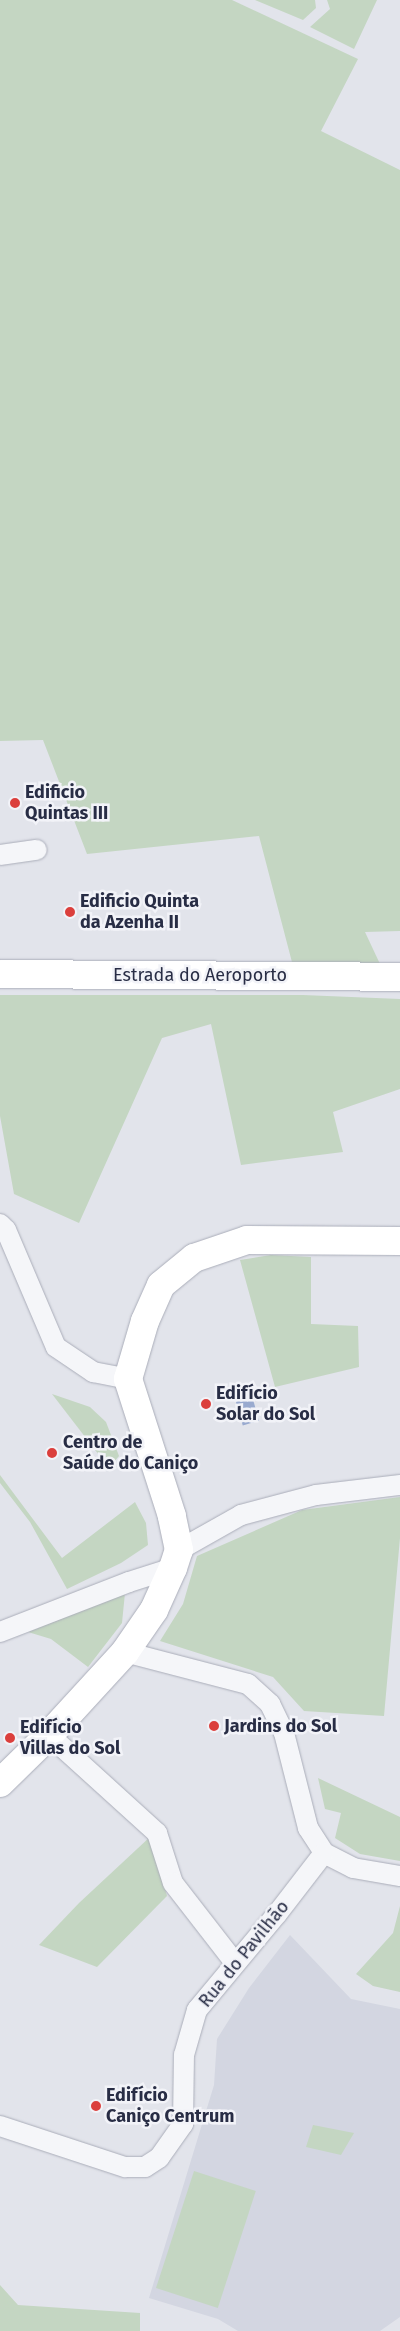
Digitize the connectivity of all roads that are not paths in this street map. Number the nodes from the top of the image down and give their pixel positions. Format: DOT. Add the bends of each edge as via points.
graph roads {
  1 [pos="37,850"];
  2 [pos="0,856"];
  3 [pos="0,974"];
  4 [pos="400,976"];
  5 [pos="0,1224"];
  6 [pos="400,1241"];
  7 [pos="128,1379"];
  8 [pos="400,1485"];
  9 [pos="176,1559"];
  10 [pos="0,1632"];
  11 [pos="125,1652"];
  12 [pos="49,1735"];
  13 [pos="0,1783"];
  14 [pos="324,1854"];
  15 [pos="400,1876"];
  16 [pos="235,1963"];
  17 [pos="0,2126"];
  1 -- 2 [label="street"];
  3 -- 4 [label="street, Estrada do Aeroporto"];
  5 -- 7 [label="street" via="6,1230 56,1347 93,1372"];
  6 -- 7 [label="street" via="247,1240 194,1258 161,1285 145,1321"];
  7 -- 9 [label="street" via="172,1516"];
  8 -- 9 [label="street" via="316,1494 241,1515"];
  9 -- 10 [label="street" via="129,1582"];
  9 -- 11 [label="street" via="154,1610"];
  11 -- 12 [label="street"];
  11 -- 14 [label="street" via="248,1684 270,1704 284,1733 308,1828"];
  12 -- 13 [label="street"];
  12 -- 16 [label="street" via="157,1833 173,1883"];
  14 -- 15 [label="street" via="353,1868"];
  14 -- 16 [label="street, Rua do Pavilhão"];
  16 -- 17 [label="street, Rua do Pavilhão" via="197,2010 184,2055 182,2124 159,2158 145,2167 125,2167"];
}
